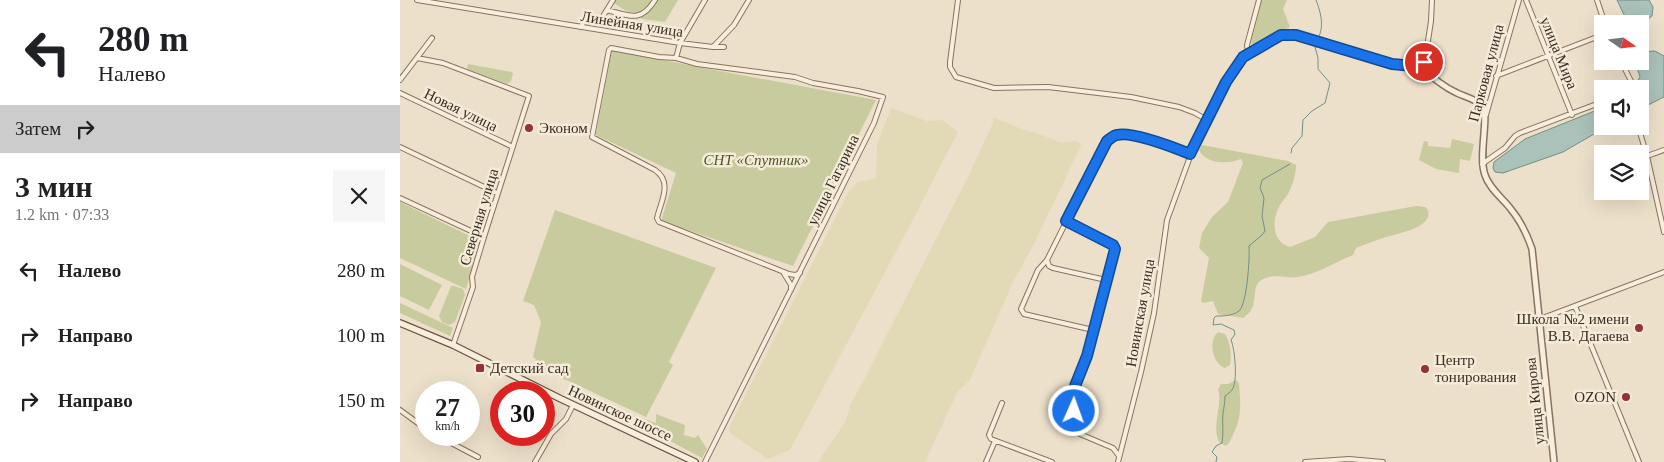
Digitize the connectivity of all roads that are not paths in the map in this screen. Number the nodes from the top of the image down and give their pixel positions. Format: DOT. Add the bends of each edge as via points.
graph roads {
  1 [pos="417,0"];
  2 [pos="613,0"];
  3 [pos="655,0"];
  4 [pos="705,0"];
  5 [pos="749,0"];
  6 [pos="958,0"];
  7 [pos="1259,0"];
  8 [pos="1432,0"];
  9 [pos="1519,0"];
  10 [pos="1526,0"];
  11 [pos="1597,0"];
  12 [pos="607,10"];
  13 [pos="1602,15"];
  14 [pos="580,27"];
  15 [pos="432,38"];
  16 [pos="1594,39"];
  17 [pos="680,43"];
  18 [pos="724,47"];
  19 [pos="713,48"];
  20 [pos="1248,53"];
  21 [pos="1548,56"];
  22 [pos="417,58"];
  23 [pos="676,58"];
  24 [pos="1424,67"];
  25 [pos="1496,76"];
  26 [pos="400,80"];
  27 [pos="400,93"];
  28 [pos="1594,105"];
  29 [pos="1486,115"];
  30 [pos="1572,115"];
  31 [pos="1208,120"];
  32 [pos="400,147"];
  33 [pos="513,148"];
  34 [pos="1664,150"];
  35 [pos="1190,154"];
  36 [pos="1649,155"];
  37 [pos="1482,164"];
  38 [pos="1649,164"];
  39 [pos="1488,182"];
  40 [pos="498,193"];
  41 [pos="400,198"];
  42 [pos="1662,213"];
  43 [pos="1066,221"];
  44 [pos="1664,232"];
  45 [pos="484,237"];
  46 [pos="1047,260"];
  47 [pos="783,272"];
  48 [pos="1664,272"];
  49 [pos="800,273"];
  50 [pos="1106,280"];
  51 [pos="791,292"];
  52 [pos="1575,306"];
  53 [pos="1540,319"];
  54 [pos="400,323"];
  55 [pos="1093,330"];
  56 [pos="452,345"];
  57 [pos="1002,403"];
  58 [pos="573,405"];
  59 [pos="400,410"];
  60 [pos="415,421"];
  61 [pos="995,441"];
  62 [pos="1122,444"];
  63 [pos="456,446"];
  64 [pos="1113,448"];
  65 [pos="1119,456"];
  66 [pos="478,458"];
  67 [pos="1039,460"];
  68 [pos="535,462"];
  69 [pos="695,462"];
  70 [pos="705,462"];
  71 [pos="986,462"];
  72 [pos="1052,462"];
  73 [pos="1118,462"];
  74 [pos="1306,462"];
  75 [pos="1383,462"];
  76 [pos="1554,462"];
  77 [pos="1639,462"];
  1 -- 14 [label="street, Линейная улица"];
  2 -- 12 [label="street"];
  3 -- 12 [label="street" via="640,16"];
  4 -- 17 [label="street"];
  5 -- 19 [label="street"];
  6 -- 31 [label="street" via="950,62 956,77 994,88 1048,87 1131,97 1179,107"];
  7 -- 20 [label="street" via="1247,45"];
  8 -- 24 [label="street"];
  9 -- 25 [label="street, Парковая улица"];
  10 -- 21 [label="street, улица Мира"];
  11 -- 13 [label="street"];
  12 -- 14 [label="street" via="600,20 584,22"];
  14 -- 17 [label="street, Линейная улица"];
  15 -- 22 [label="street"];
  16 -- 21 [label="street"];
  17 -- 19 [label="street, Линейная улица"];
  17 -- 23 [label="street"];
  18 -- 19 [label="street, Линейная улица"];
  20 -- 24 [label="street" via="1288,34 1392,64"];
  20 -- 31 [label="street, Новинская улица" via="1236,66"];
  21 -- 25 [label="street"];
  21 -- 30 [label="street, улица Мира"];
  22 -- 26 [label="street"];
  22 -- 33 [label="street, Северная улица" via="443,63 529,96"];
  23 -- 47 [label="street" via="614,48 609,50 592,137 662,176 665,185 656,218 659,222"];
  23 -- 49 [label="street, улица Гагарина" via="697,64 795,77 883,97 874,123"];
  24 -- 29 [label="street" via="1455,92 1477,101"];
  25 -- 29 [label="street, Парковая улица"];
  27 -- 33 [label="street, Новая улица"];
  28 -- 30 [label="street"];
  29 -- 37 [label="street, Парковая улица"];
  30 -- 37 [label="street" via="1520,133"];
  31 -- 35 [label="street, Новинская улица"];
  32 -- 40 [label="street"];
  33 -- 40 [label="street, Северная улица"];
  34 -- 36 [label="street"];
  35 -- 43 [label="street" via="1151,139 1118,134 1104,146"];
  35 -- 62 [label="street, Новинская улица" via="1167,220 1154,313"];
  37 -- 39 [label="street, Парковая улица"];
  38 -- 42 [label="street"];
  39 -- 53 [label="street, улица Кирова" via="1511,209 1532,248"];
  40 -- 45 [label="street, Северная улица"];
  41 -- 45 [label="street"];
  42 -- 44 [label="street"];
  43 -- 46 [label="street"];
  43 -- 50 [label="street" via="1114,246"];
  45 -- 56 [label="street, Северная улица" via="472,277 473,287"];
  46 -- 50 [label="street" via="1052,268"];
  46 -- 55 [label="street" via="1038,270 1021,312"];
  47 -- 49 [label="street"];
  47 -- 51 [label="street"];
  48 -- 52 [label="street"];
  49 -- 51 [label="street, улица Гагарина"];
  50 -- 55 [label="street"];
  51 -- 70 [label="street, улица Гагарина"];
  52 -- 53 [label="street"];
  52 -- 77 [label="street"];
  53 -- 76 [label="street, улица Кирова"];
  54 -- 56 [label="main road, Новинское шоссе"];
  55 -- 64 [label="street" via="1086,362 1074,391 1076,423 1080,434"];
  56 -- 58 [label="main road, Новинское шоссе"];
  57 -- 61 [label="street" via="990,434"];
  58 -- 68 [label="street"];
  58 -- 69 [label="main road, Новинское шоссе"];
  59 -- 60 [label="street"];
  61 -- 67 [label="street"];
  61 -- 71 [label="street"];
  62 -- 64 [label="street"];
  62 -- 65 [label="street, Новинская улица"];
  63 -- 66 [label="street"];
  64 -- 65 [label="street"];
  65 -- 73 [label="street, Новинская улица"];
  67 -- 72 [label="street"];
  74 -- 75 [label="street" via="1348,459"];
}
